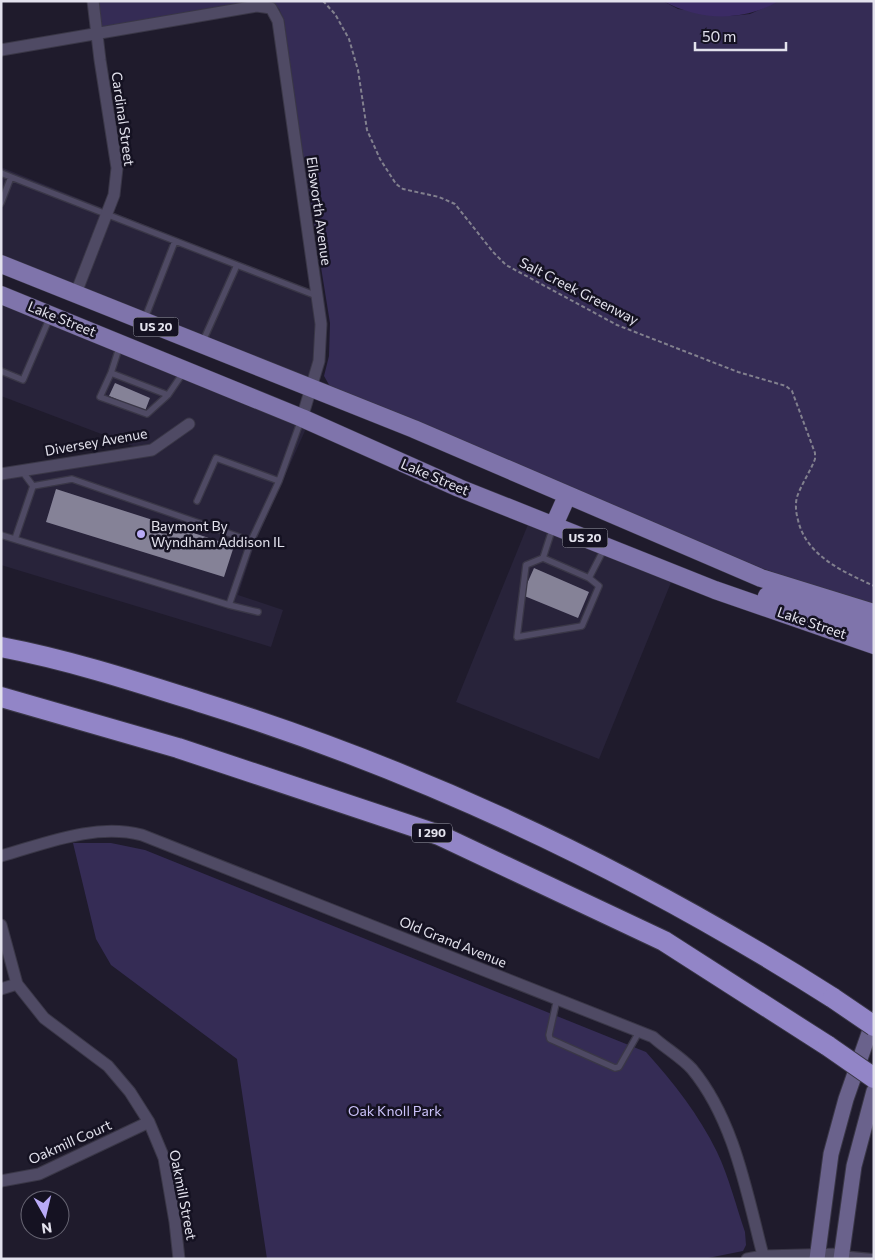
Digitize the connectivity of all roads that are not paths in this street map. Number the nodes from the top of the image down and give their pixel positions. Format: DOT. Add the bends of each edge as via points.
graph roads {
  1 [pos="94,1"];
  2 [pos="97,34"];
  3 [pos="1,50"];
  4 [pos="1,173"];
  5 [pos="11,177"];
  6 [pos="1,203"];
  7 [pos="106,215"];
  8 [pos="175,241"];
  9 [pos="1,264"];
  10 [pos="238,265"];
  11 [pos="76,293"];
  12 [pos="1,295"];
  13 [pos="317,296"];
  14 [pos="51,315"];
  15 [pos="143,322"];
  16 [pos="121,343"];
  17 [pos="201,346"];
  18 [pos="1,370"];
  19 [pos="184,371"];
  20 [pos="111,373"];
  21 [pos="311,389"];
  22 [pos="168,395"];
  23 [pos="302,418"];
  24 [pos="190,424"];
  25 [pos="22,471"];
  26 [pos="1,474"];
  27 [pos="278,481"];
  28 [pos="32,486"];
  29 [pos="567,496"];
  30 [pos="197,501"];
  31 [pos="554,525"];
  32 [pos="1,535"];
  33 [pos="15,539"];
  34 [pos="251,541"];
  35 [pos="605,546"];
  36 [pos="543,558"];
  37 [pos="589,578"];
  38 [pos="715,590"];
  39 [pos="229,605"];
  40 [pos="258,612"];
  41 [pos="874,612"];
  42 [pos="874,629"];
  43 [pos="1,640"];
  44 [pos="874,645"];
  45 [pos="1,647"];
  46 [pos="28,652"];
  47 [pos="5,699"];
  48 [pos="1,856"];
  49 [pos="1,925"];
  50 [pos="17,984"];
  51 [pos="1,989"];
  52 [pos="557,999"];
  53 [pos="874,1019"];
  54 [pos="874,1026"];
  55 [pos="639,1032"];
  56 [pos="874,1078"];
  57 [pos="874,1092"];
  58 [pos="149,1122"];
  59 [pos="1,1181"];
  60 [pos="841,1256"];
  61 [pos="874,1256"];
  62 [pos="764,1257"];
  63 [pos="817,1257"];
  64 [pos="179,1259"];
  65 [pos="747,1259"];
  1 -- 2 [label="street, Cardinal Street"];
  2 -- 3 [label="street"];
  2 -- 7 [label="street, Cardinal Street" via="117,168 114,195"];
  2 -- 13 [label="street, Ellsworth Avenue" via="257,6 271,8 278,21"];
  4 -- 5 [label="lane"];
  5 -- 6 [label="lane"];
  5 -- 7 [label="lane"];
  7 -- 8 [label="lane"];
  7 -- 11 [label="street, Cardinal Street"];
  8 -- 10 [label="lane"];
  8 -- 15 [label="lane"];
  9 -- 11 [label="main road, Lake Street / US 20"];
  10 -- 13 [label="lane"];
  10 -- 17 [label="lane"];
  11 -- 15 [label="main road, Lake Street / US 20"];
  12 -- 14 [label="main road, Lake Street / US 20"];
  13 -- 21 [label="street, Ellsworth Avenue" via="321,334 319,361"];
  14 -- 16 [label="main road, Lake Street / US 20"];
  14 -- 18 [label="lane" via="23,380"];
  15 -- 17 [label="main road, Lake Street / US 20"];
  16 -- 19 [label="main road, Lake Street / US 20"];
  16 -- 20 [label="lane"];
  17 -- 21 [label="main road, Lake Street / US 20"];
  19 -- 22 [label="lane"];
  19 -- 23 [label="main road, Lake Street / US 20"];
  20 -- 22 [label="lane"];
  20 -- 22 [label="lane" via="100,397 147,414"];
  21 -- 23 [label="street, Ellsworth Avenue"];
  21 -- 29 [label="main road, Lake Street / US 20" via="414,429"];
  23 -- 27 [label="lane"];
  23 -- 31 [label="main road, Lake Street / US 20" via="459,488"];
  24 -- 25 [label="street, Diversey Avenue" via="152,450"];
  25 -- 26 [label="street, Diversey Avenue"];
  25 -- 28 [label="lane"];
  27 -- 30 [label="lane" via="216,458"];
  27 -- 34 [label="lane"];
  28 -- 33 [label="lane"];
  28 -- 34 [label="lane" via="72,479"];
  29 -- 31 [label="main road"];
  29 -- 41 [label="main road, Lake Street / US 20" via="761,578"];
  31 -- 35 [label="main road, Lake Street / US 20"];
  31 -- 36 [label="lane"];
  32 -- 33 [label="lane"];
  33 -- 39 [label="lane"];
  34 -- 39 [label="lane"];
  35 -- 37 [label="lane"];
  35 -- 38 [label="main road, Lake Street / US 20"];
  36 -- 37 [label="lane"];
  36 -- 37 [label="lane" via="526,565 517,637 582,626 599,586"];
  38 -- 42 [label="main road" via="752,591"];
  38 -- 44 [label="main road, Lake Street / US 20"];
  39 -- 40 [label="lane"];
  43 -- 46 [label="highway"];
  45 -- 46 [label="highway"];
  46 -- 54 [label="highway, bridge" via="252,718 440,788 642,885 749,945"];
  47 -- 56 [label="highway, I 290, bridge" via="178,748 439,835 664,942"];
  48 -- 52 [label="street, Old Grand Avenue" via="95,831 128,831"];
  49 -- 50 [label="street, Oakmill Street"];
  50 -- 51 [label="street"];
  50 -- 58 [label="street, Oakmill Street" via="44,1018 108,1066"];
  52 -- 55 [label="street, Old Grand Avenue"];
  52 -- 55 [label="lane" via="550,1040 615,1068 619,1068"];
  53 -- 63 [label="main road" via="830,1154"];
  55 -- 62 [label="street, Old Grand Avenue" via="653,1038 691,1068 718,1107 734,1149"];
  57 -- 60 [label="main road" via="854,1166"];
  58 -- 59 [label="street, Oakmill Court" via="39,1174"];
  58 -- 64 [label="street, Oakmill Street" via="164,1158"];
  60 -- 61 [label="lane"];
  60 -- 63 [label="street"];
  62 -- 63 [label="street"];
  62 -- 65 [label="street"];
}
